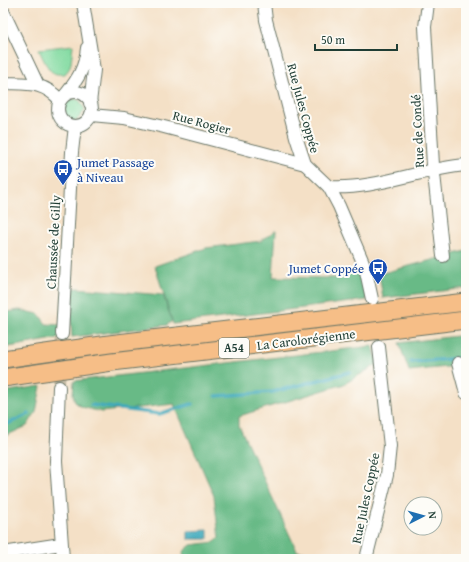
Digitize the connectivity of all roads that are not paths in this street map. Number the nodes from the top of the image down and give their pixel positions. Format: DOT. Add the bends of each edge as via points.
graph roads {
  1 [pos="83,3"];
  2 [pos="264,3"];
  3 [pos="428,3"];
  4 [pos="3,11"];
  5 [pos="87,35"];
  6 [pos="3,83"];
  7 [pos="38,85"];
  8 [pos="63,97"];
  9 [pos="90,103"];
  10 [pos="91,115"];
  11 [pos="75,126"];
  12 [pos="305,164"];
  13 [pos="466,165"];
  14 [pos="433,170"];
  15 [pos="329,187"];
  16 [pos="443,256"];
  17 [pos="372,299"];
  18 [pos="466,302"];
  19 [pos="466,320"];
  20 [pos="62,334"];
  21 [pos="379,347"];
  22 [pos="3,359"];
  23 [pos="458,363"];
  24 [pos="3,378"];
  25 [pos="59,387"];
  26 [pos="466,393"];
  27 [pos="62,544"];
  28 [pos="3,553"];
  29 [pos="63,559"];
  30 [pos="366,559"];
  1 -- 5 [label="street"];
  2 -- 12 [label="street, Rue Jules Coppée" via="266,20"];
  3 -- 14 [label="street, Rue de Condé" via="425,27"];
  4 -- 7 [label="street"];
  5 -- 8 [label="street" via="86,58 82,70 78,80"];
  5 -- 9 [label="street" via="94,70"];
  6 -- 7 [label="street"];
  7 -- 8 [label="street"];
  8 -- 9 [label="street" via="75,92 81,93"];
  8 -- 11 [label="street" via="58,112 60,118 68,125"];
  9 -- 10 [label="street"];
  10 -- 11 [label="street" via="84,124"];
  10 -- 12 [label="street, Rue Rogier" via="164,126"];
  11 -- 20 [label="street, Chaussée de Gilly"];
  12 -- 15 [label="street, Rue Jules Coppée"];
  13 -- 14 [label="street"];
  14 -- 15 [label="street" via="346,188"];
  14 -- 16 [label="street, Rue de Condé"];
  15 -- 17 [label="street, Rue Jules Coppée" via="365,267"];
  18 -- 22 [label="highway, La Carolorégienne / A54"];
  19 -- 24 [label="highway, La Carolorégienne / A54" via="112,362"];
  21 -- 30 [label="street, Rue Jules Coppée" via="390,446 387,475"];
  23 -- 26 [label="street"];
  25 -- 27 [label="street" via="56,461"];
  27 -- 28 [label="street"];
  27 -- 29 [label="street"];
}
